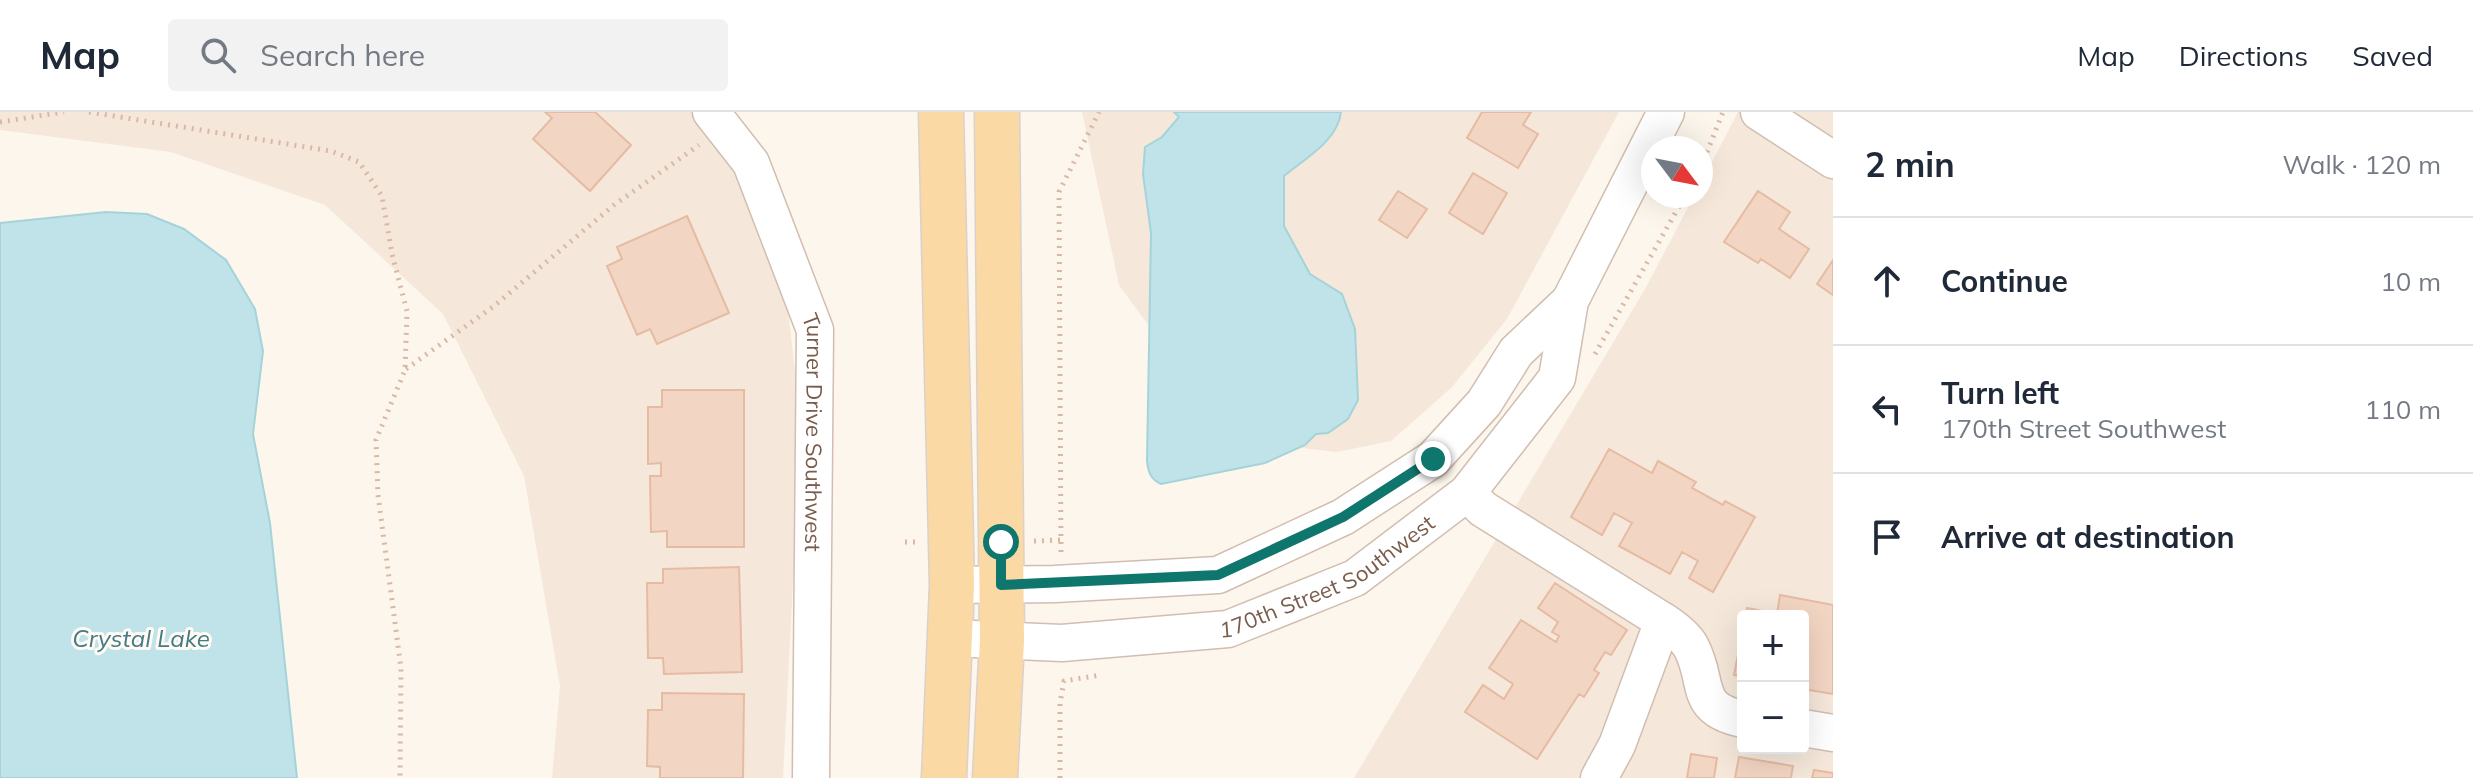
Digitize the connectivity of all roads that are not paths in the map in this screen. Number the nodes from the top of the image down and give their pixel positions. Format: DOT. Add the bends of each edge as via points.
graph roads {
  1 [pos="941,112"];
  2 [pos="997,112"];
  3 [pos="1666,112"];
  4 [pos="1759,112"];
  5 [pos="717,120"];
  6 [pos="1833,160"];
  7 [pos="1570,301"];
  8 [pos="1467,493"];
  9 [pos="952,585"];
  10 [pos="1001,585"];
  11 [pos="1663,621"];
  12 [pos="951,638"];
  13 [pos="1002,641"];
  14 [pos="1737,718"];
  15 [pos="1809,729"];
  16 [pos="1833,733"];
  17 [pos="811,778"];
  18 [pos="944,778"];
  19 [pos="995,778"];
  20 [pos="1599,778"];
  1 -- 9 [label="main road"];
  2 -- 10 [label="main road"];
  3 -- 7 [label="street, 170th Street Southwest"];
  4 -- 6 [label="street"];
  5 -- 17 [label="street, Turner Drive Southwest" via="751,163 815,330"];
  7 -- 8 [label="street, 170th Street Southwest" via="1557,378"];
  7 -- 10 [label="street, 170th Street Southwest" via="1516,352 1484,403 1433,459 1343,517 1218,575"];
  8 -- 11 [label="street" via="1483,509"];
  8 -- 13 [label="street, 170th Street Southwest" via="1355,578 1228,629 1062,643"];
  9 -- 10 [label="street, 170th Street Southwest"];
  9 -- 12 [label="main road"];
  10 -- 13 [label="main road"];
  11 -- 14 [label="street" via="1692,648 1710,705"];
  11 -- 20 [label="street" via="1617,745"];
  12 -- 13 [label="street, 170th Street Southwest"];
  12 -- 18 [label="main road"];
  13 -- 19 [label="main road"];
  15 -- 16 [label="street"];
}
